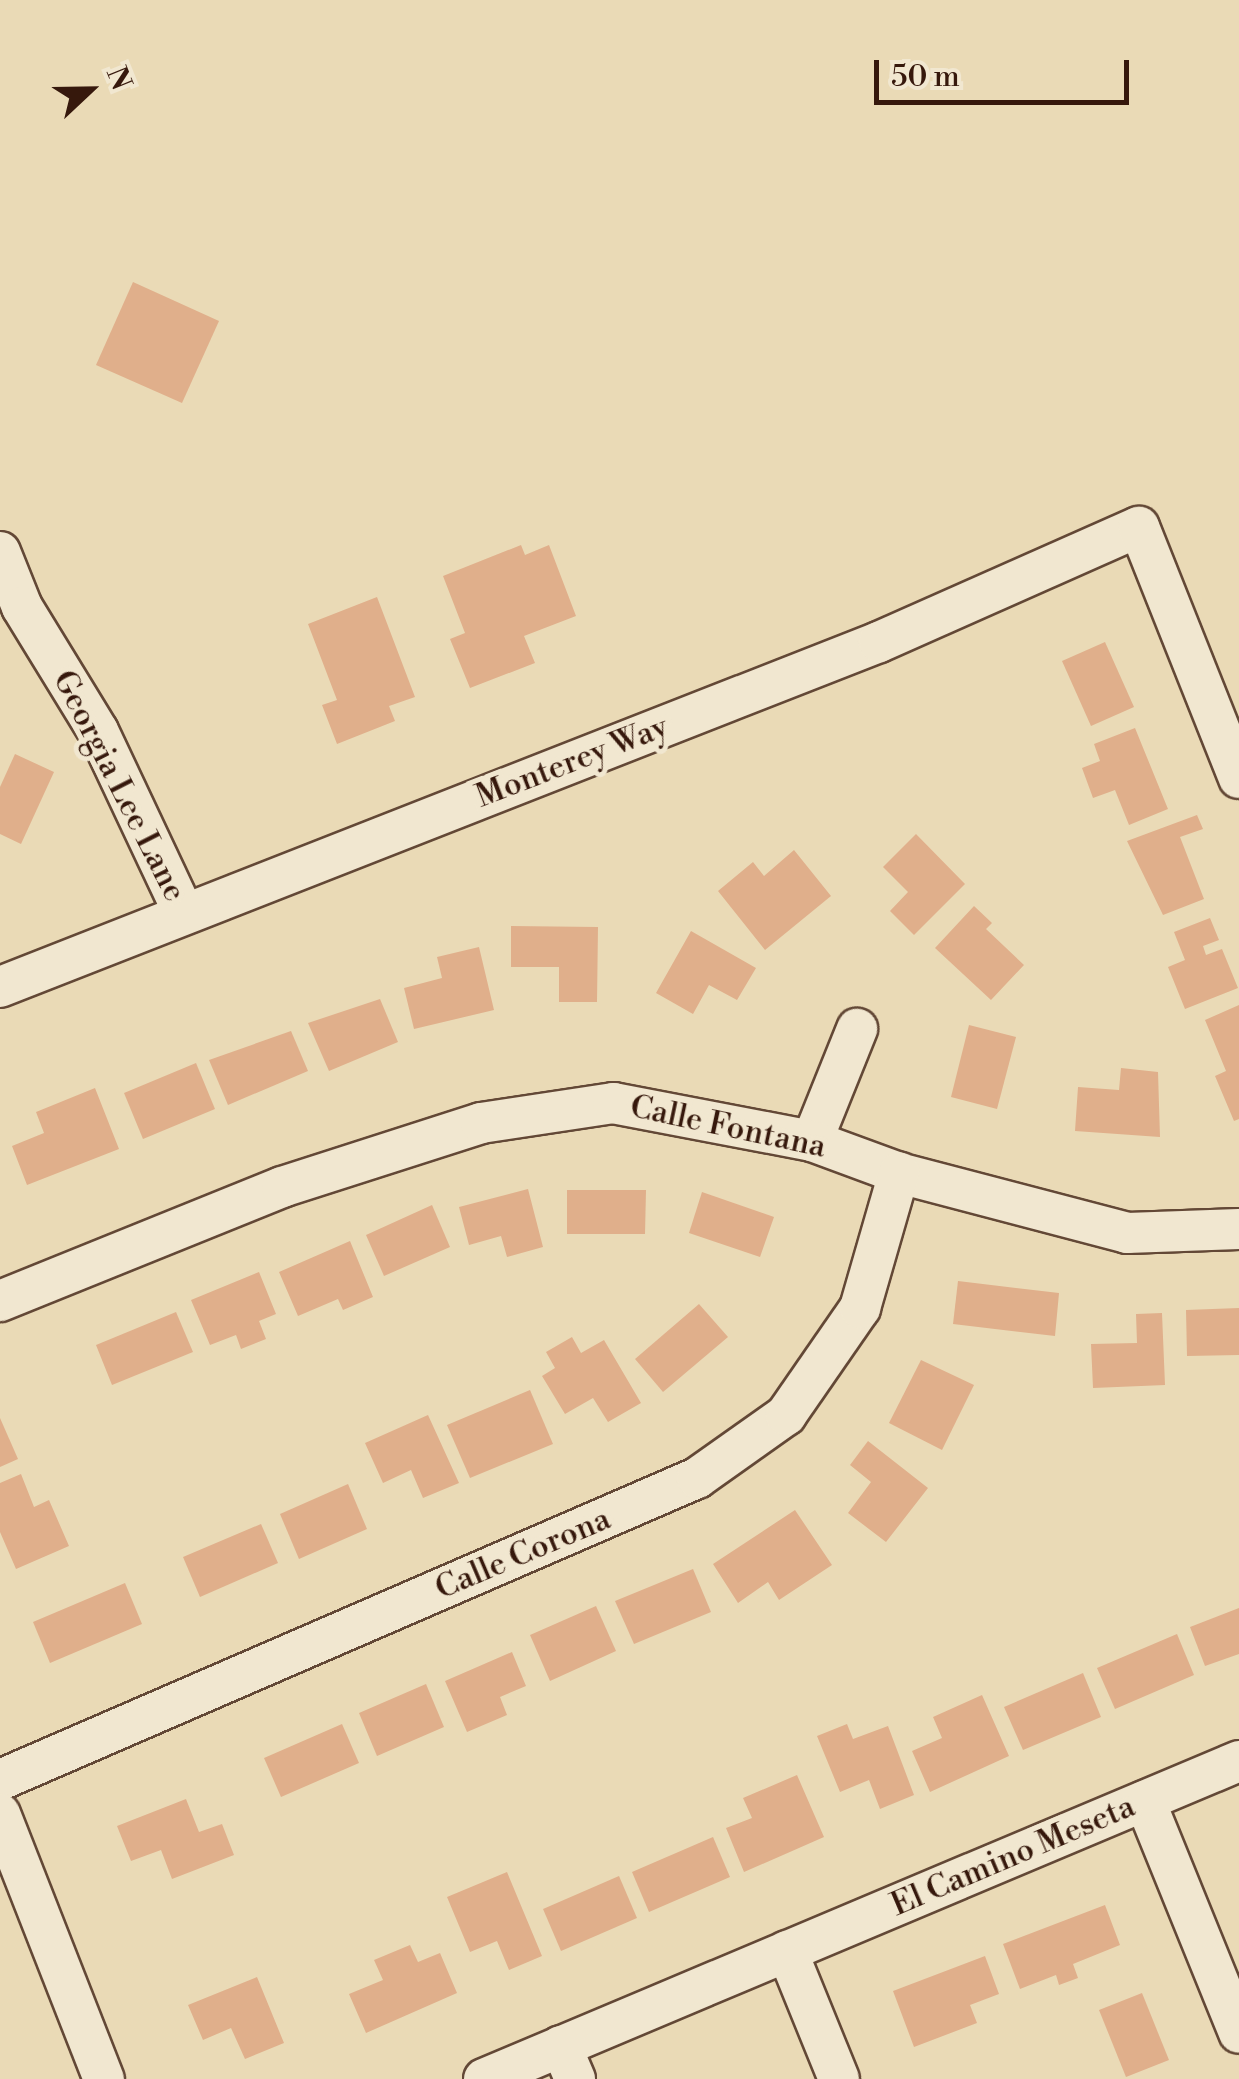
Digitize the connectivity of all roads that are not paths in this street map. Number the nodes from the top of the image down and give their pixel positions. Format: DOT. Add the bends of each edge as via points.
graph roads {
  1 [pos="0,552"];
  2 [pos="1239,778"];
  3 [pos="184,914"];
  4 [pos="0,987"];
  5 [pos="856,1029"];
  6 [pos="812,1141"];
  7 [pos="899,1173"];
  8 [pos="1239,1228"];
  9 [pos="0,1301"];
  10 [pos="1239,1761"];
  11 [pos="0,1780"];
  12 [pos="1145,1801"];
  13 [pos="0,1814"];
  14 [pos="787,1951"];
  15 [pos="1239,2034"];
  16 [pos="568,2062"];
  17 [pos="104,2079"];
  18 [pos="484,2079"];
  19 [pos="839,2079"];
  1 -- 3 [label="street, Georgia Lee Lane" via="22,607 98,731"];
  2 -- 3 [label="street, Monterey Way" via="1139,527 878,642"];
  3 -- 4 [label="street, Monterey Way"];
  5 -- 6 [label="street"];
  6 -- 7 [label="street, Calle Fontana"];
  6 -- 9 [label="street, Calle Fontana" via="613,1103 481,1123 282,1187"];
  7 -- 8 [label="street, Calle Fontana" via="1127,1233"];
  7 -- 11 [label="street, Calle Corona" via="860,1308 786,1415 698,1478"];
  10 -- 12 [label="street, El Camino Meseta"];
  12 -- 14 [label="street, El Camino Meseta"];
  12 -- 15 [label="street"];
  13 -- 17 [label="street"];
  14 -- 16 [label="street, El Camino Meseta"];
  14 -- 19 [label="street"];
  16 -- 18 [label="street, El Camino Meseta"];
}
